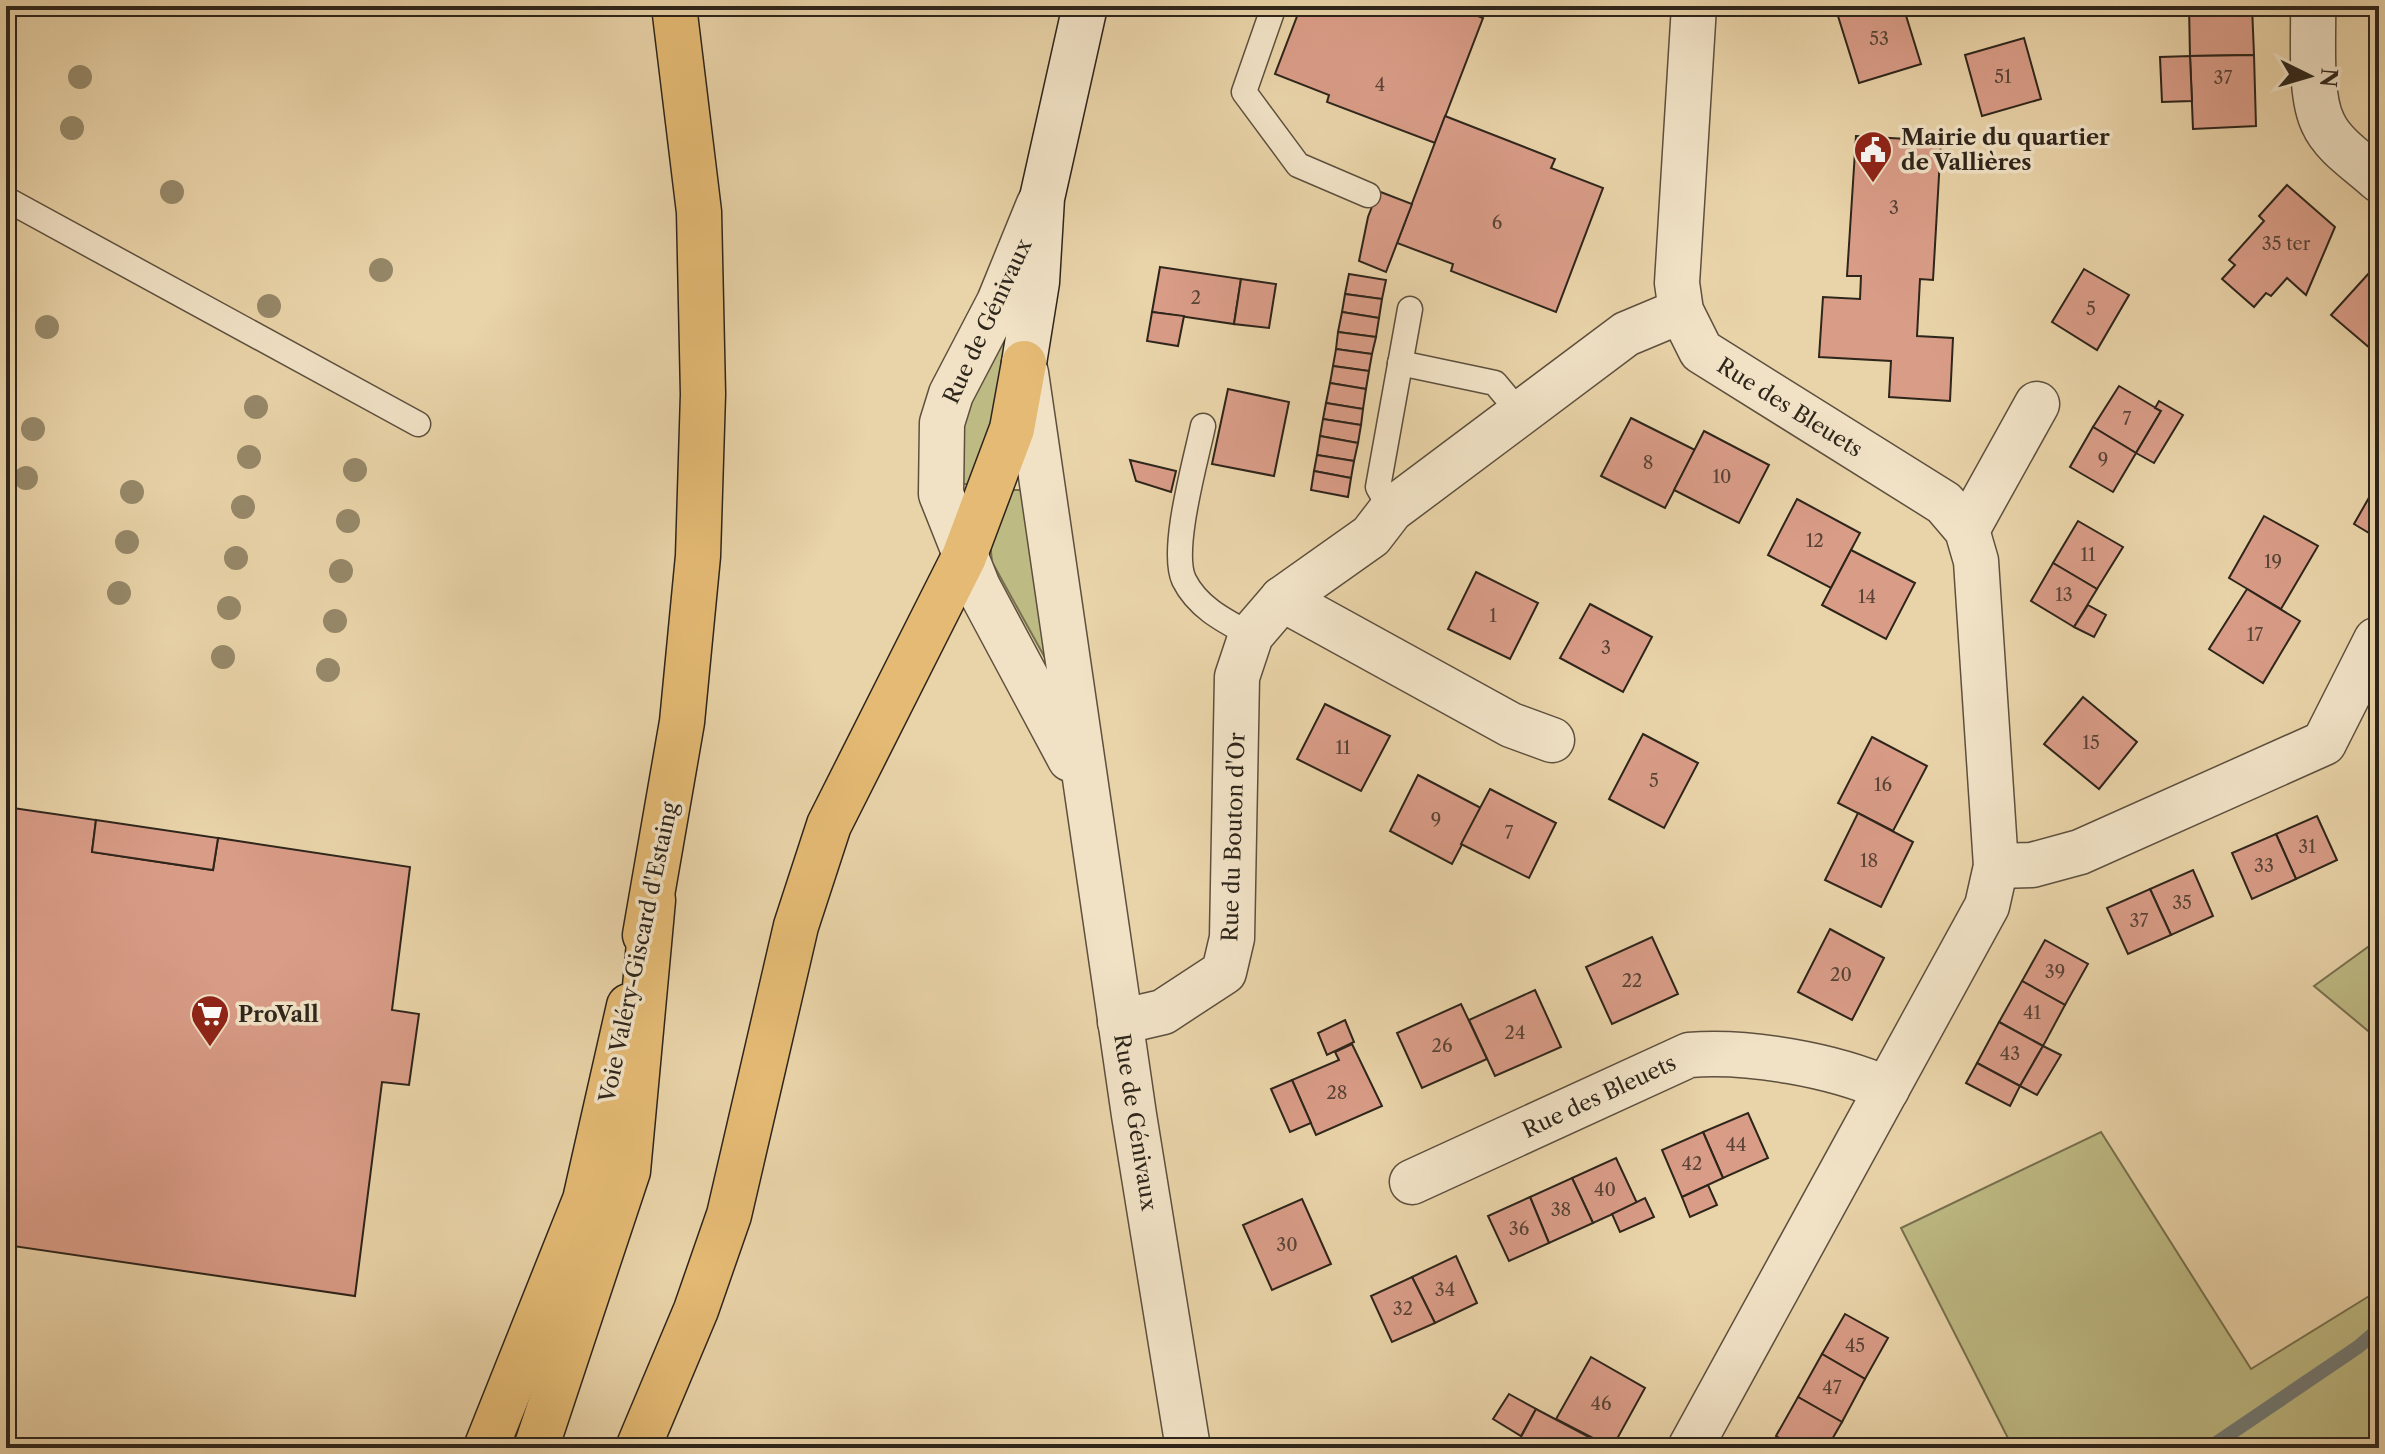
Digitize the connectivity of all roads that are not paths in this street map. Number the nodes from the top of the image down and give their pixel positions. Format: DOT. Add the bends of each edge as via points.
graph roads {
  1 [pos="674,6"];
  2 [pos="1085,6"];
  3 [pos="1274,6"];
  4 [pos="1694,6"];
  5 [pos="2313,6"];
  6 [pos="2379,180"];
  7 [pos="1368,195"];
  8 [pos="1042,198"];
  9 [pos="6,199"];
  10 [pos="1410,309"];
  11 [pos="1681,311"];
  12 [pos="1024,363"];
  13 [pos="1400,363"];
  14 [pos="2037,404"];
  15 [pos="1520,413"];
  16 [pos="418,424"];
  17 [pos="1203,426"];
  18 [pos="1391,510"];
  19 [pos="1967,530"];
  20 [pos="964,557"];
  21 [pos="1282,599"];
  22 [pos="1251,635"];
  23 [pos="2378,639"];
  24 [pos="1552,740"];
  25 [pos="1088,795"];
  26 [pos="1996,866"];
  27 [pos="653,900"];
  28 [pos="1120,1022"];
  29 [pos="1887,1089"];
  30 [pos="1412,1182"];
  31 [pos="486,1448"];
  32 [pos="536,1448"];
  33 [pos="638,1448"];
  34 [pos="1188,1448"];
  35 [pos="1690,1448"];
  1 -- 27 [label="highway, Voie Valéry-Giscard d'Estaing" via="699,212 703,394 698,556 685,692"];
  2 -- 8 [label="street, Rue de Génivaux"];
  3 -- 7 [label="lane" via="1244,92 1298,165"];
  4 -- 11 [label="street, Rue des Bleuets" via="1677,283"];
  5 -- 6 [label="street" via="2317,106 2323,123"];
  8 -- 12 [label="street, Rue de Génivaux" via="1037,282"];
  8 -- 20 [label="street, Rue de Génivaux" via="942,423 941,494"];
  9 -- 16 [label="lane"];
  10 -- 13 [label="lane"];
  11 -- 15 [label="street, Rue du Bouton d'Or" via="1626,334"];
  11 -- 19 [label="street, Rue des Bleuets" via="1701,351 1944,503"];
  12 -- 20 [label="highway" via="1012,429"];
  12 -- 25 [label="street, Rue de Génivaux"];
  13 -- 15 [label="lane" via="1495,383"];
  13 -- 18 [label="lane" via="1378,487"];
  14 -- 19 [label="street"];
  15 -- 18 [label="street, Rue du Bouton d'Or"];
  17 -- 22 [label="lane" via="1180,534 1183,579 1210,613"];
  18 -- 21 [label="street, Rue du Bouton d'Or" via="1371,536"];
  19 -- 26 [label="street, Rue des Bleuets" via="1976,561"];
  20 -- 25 [label="street, Rue de Génivaux"];
  20 -- 33 [label="highway" via="829,825 796,926 729,1215"];
  21 -- 22 [label="street, Rue du Bouton d'Or"];
  21 -- 24 [label="street" via="1511,725"];
  22 -- 28 [label="street, Rue du Bouton d'Or" via="1237,677 1232,938 1224,972 1163,1012"];
  23 -- 26 [label="street" via="2324,743 2080,852 2032,865"];
  25 -- 28 [label="street, Rue de Génivaux"];
  26 -- 29 [label="street, Rue des Bleuets" via="1987,906"];
  27 -- 31 [label="highway, Voie Valéry-Giscard d'Estaing" via="585,1200"];
  27 -- 32 [label="highway" via="628,1171"];
  28 -- 34 [label="street, Rue de Génivaux"];
  29 -- 30 [label="street, Rue des Bleuets" via="1834,1072 1720,1053 1689,1055"];
  29 -- 35 [label="street, Rue des Bleuets"];
}
